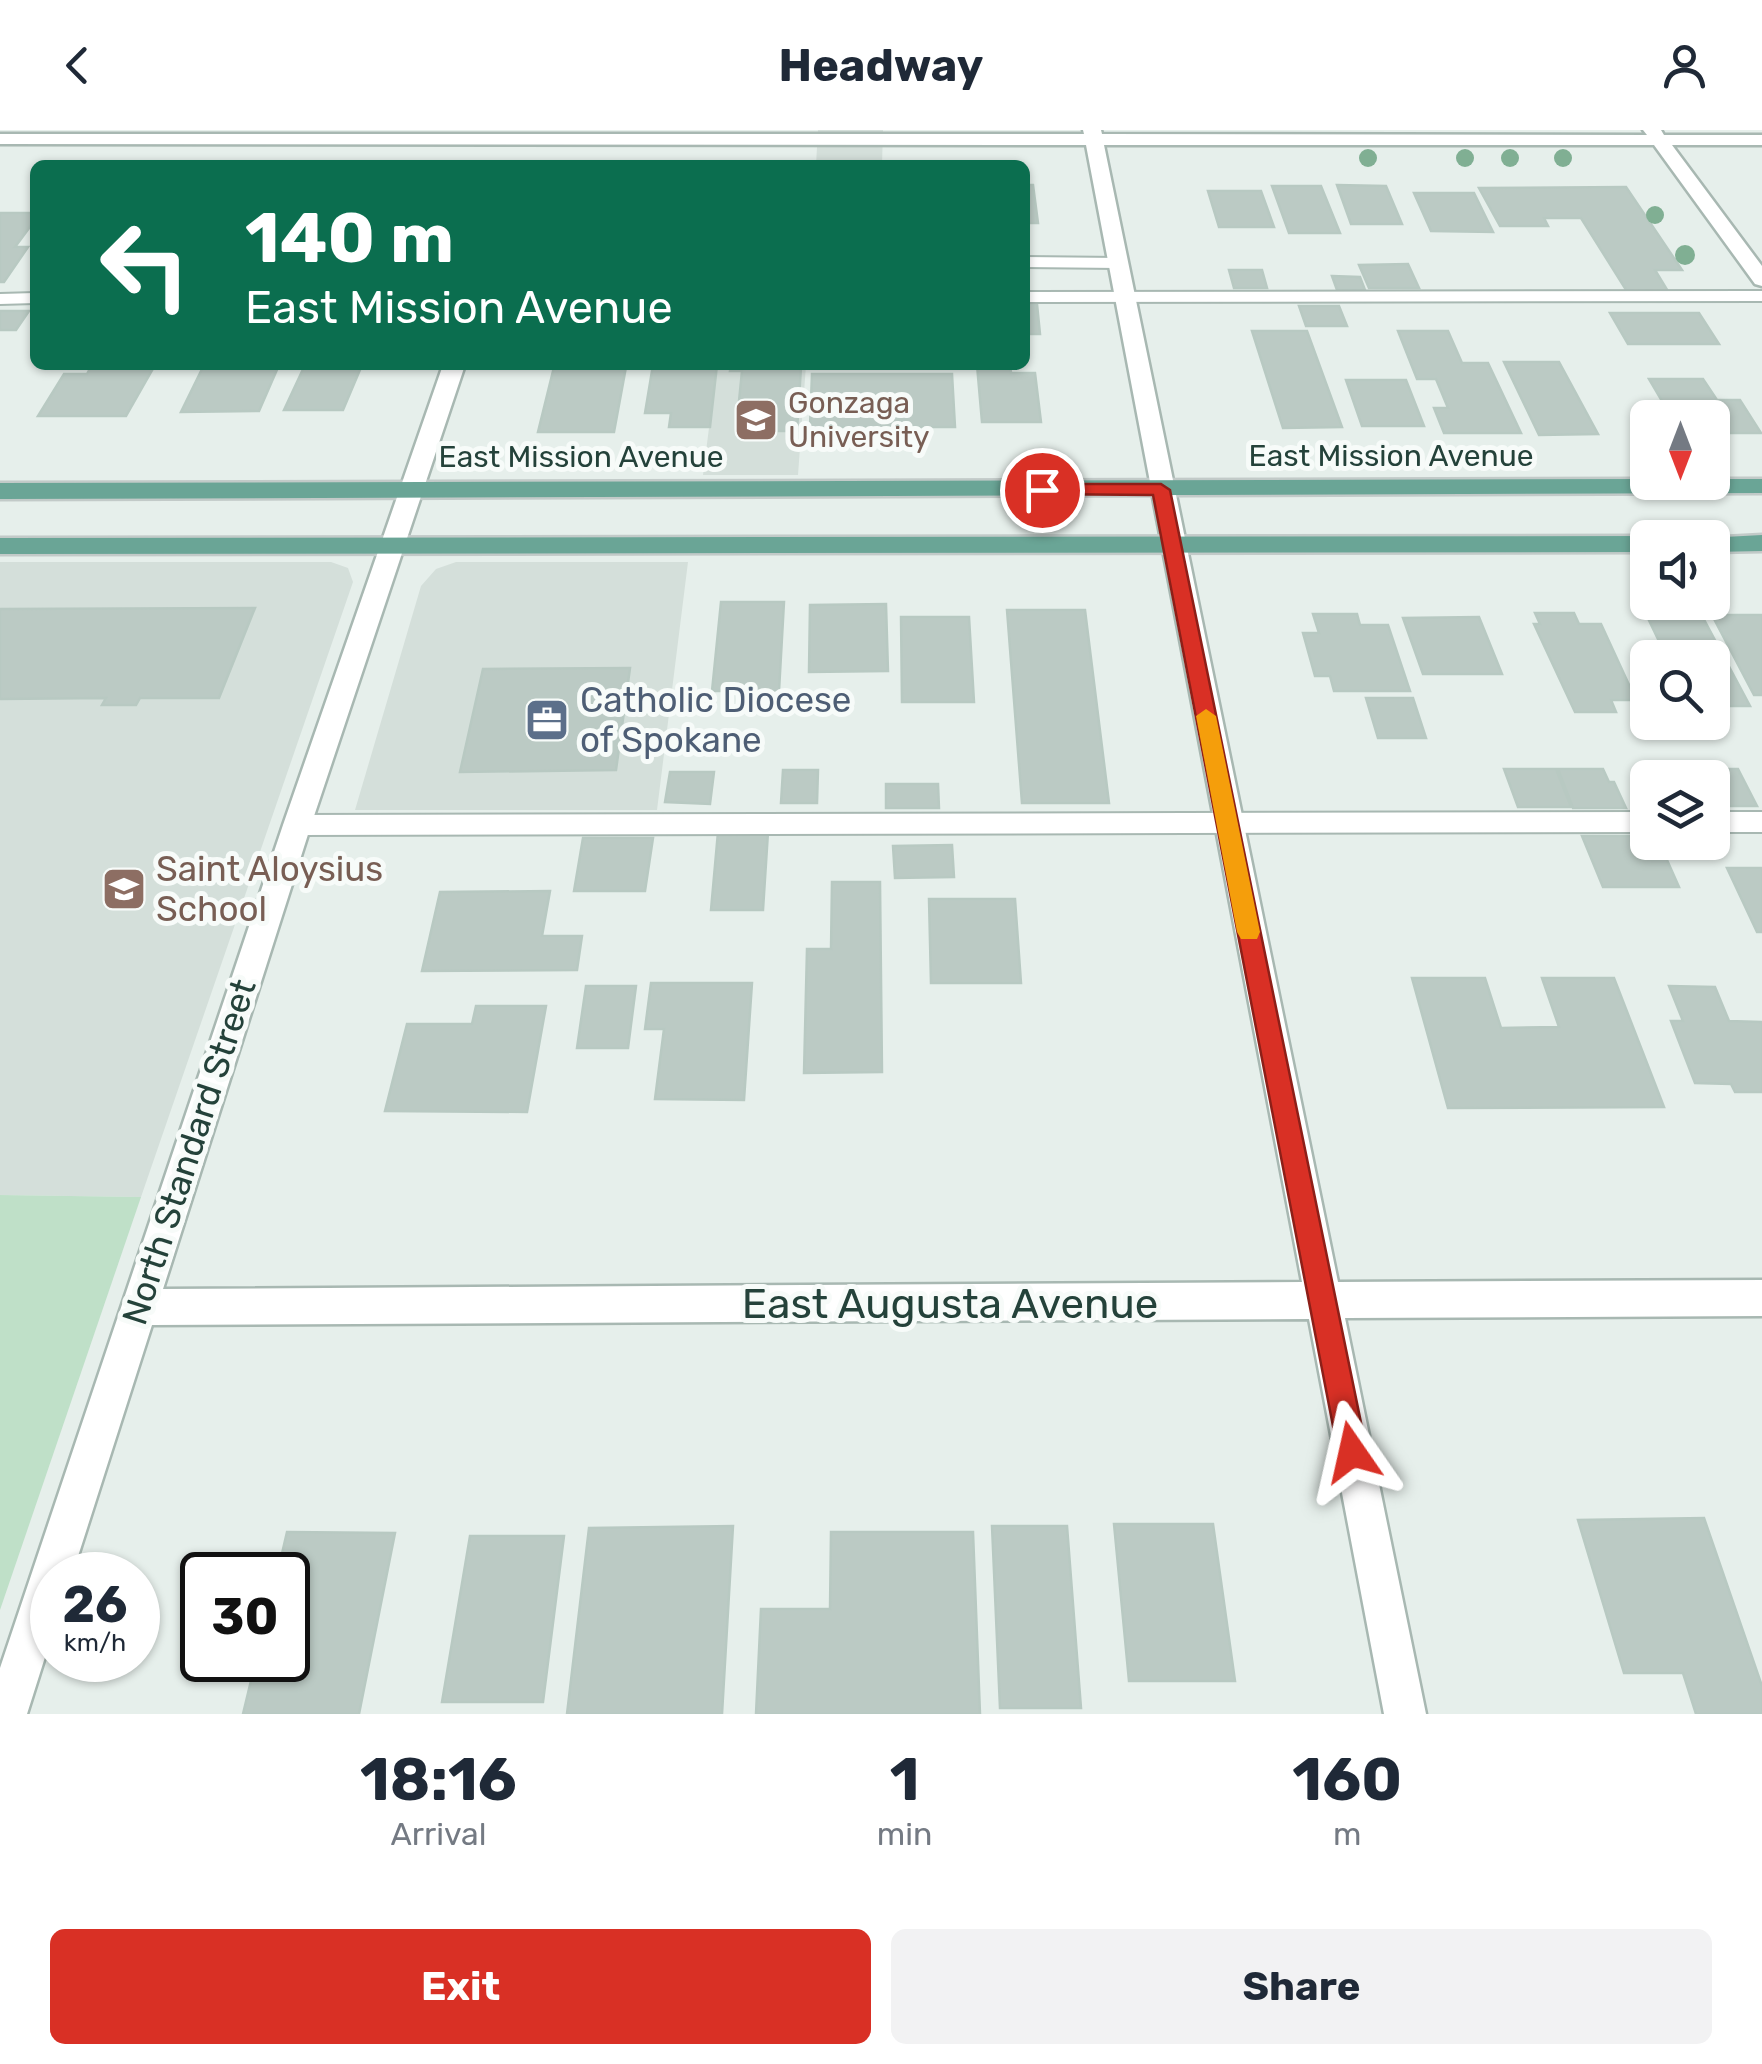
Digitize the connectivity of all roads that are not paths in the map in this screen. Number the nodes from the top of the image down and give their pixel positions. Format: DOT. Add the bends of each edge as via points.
graph roads {
  1 [pos="1093,135"];
  2 [pos="1656,135"];
  3 [pos="0,139"];
  4 [pos="1762,140"];
  5 [pos="529,141"];
  6 [pos="1030,262"];
  7 [pos="1118,263"];
  8 [pos="1762,280"];
  9 [pos="1762,296"];
  10 [pos="1030,297"];
  11 [pos="1124,297"];
  12 [pos="0,298"];
  13 [pos="30,298"];
  14 [pos="452,370"];
  15 [pos="1762,486"];
  16 [pos="411,490"];
  17 [pos="1161,490"];
  18 [pos="0,491"];
  19 [pos="1171,544"];
  20 [pos="1630,544"];
  21 [pos="1730,544"];
  22 [pos="1762,544"];
  23 [pos="0,546"];
  24 [pos="390,548"];
  25 [pos="1227,822"];
  26 [pos="1630,822"];
  27 [pos="1730,822"];
  28 [pos="1762,822"];
  29 [pos="297,824"];
  30 [pos="1762,1298"];
  31 [pos="1322,1301"];
  32 [pos="138,1307"];
  33 [pos="6,1714"];
  34 [pos="1405,1714"];
  1 -- 2 [label="street"];
  1 -- 5 [label="street"];
  1 -- 7 [label="street"];
  2 -- 4 [label="street"];
  2 -- 8 [label="street"];
  3 -- 5 [label="street"];
  6 -- 7 [label="lane"];
  7 -- 11 [label="street"];
  9 -- 11 [label="lane"];
  10 -- 11 [label="lane"];
  11 -- 17 [label="street"];
  12 -- 13 [label="lane"];
  14 -- 16 [label="street, North Standard Street"];
  15 -- 17 [label="main road, East Mission Avenue"];
  16 -- 17 [label="main road, East Mission Avenue"];
  16 -- 18 [label="main road, East Mission Avenue"];
  16 -- 24 [label="street, North Standard Street"];
  17 -- 19 [label="street"];
  19 -- 20 [label="main road"];
  19 -- 24 [label="main road"];
  19 -- 25 [label="street"];
  21 -- 22 [label="main road"];
  23 -- 24 [label="main road"];
  24 -- 29 [label="street, North Standard Street"];
  25 -- 26 [label="lane"];
  25 -- 29 [label="lane"];
  25 -- 31 [label="street"];
  27 -- 28 [label="lane"];
  29 -- 32 [label="street, North Standard Street"];
  30 -- 31 [label="street, East Augusta Avenue"];
  31 -- 32 [label="street, East Augusta Avenue"];
  31 -- 34 [label="street"];
  32 -- 33 [label="street, North Standard Street"];
}
